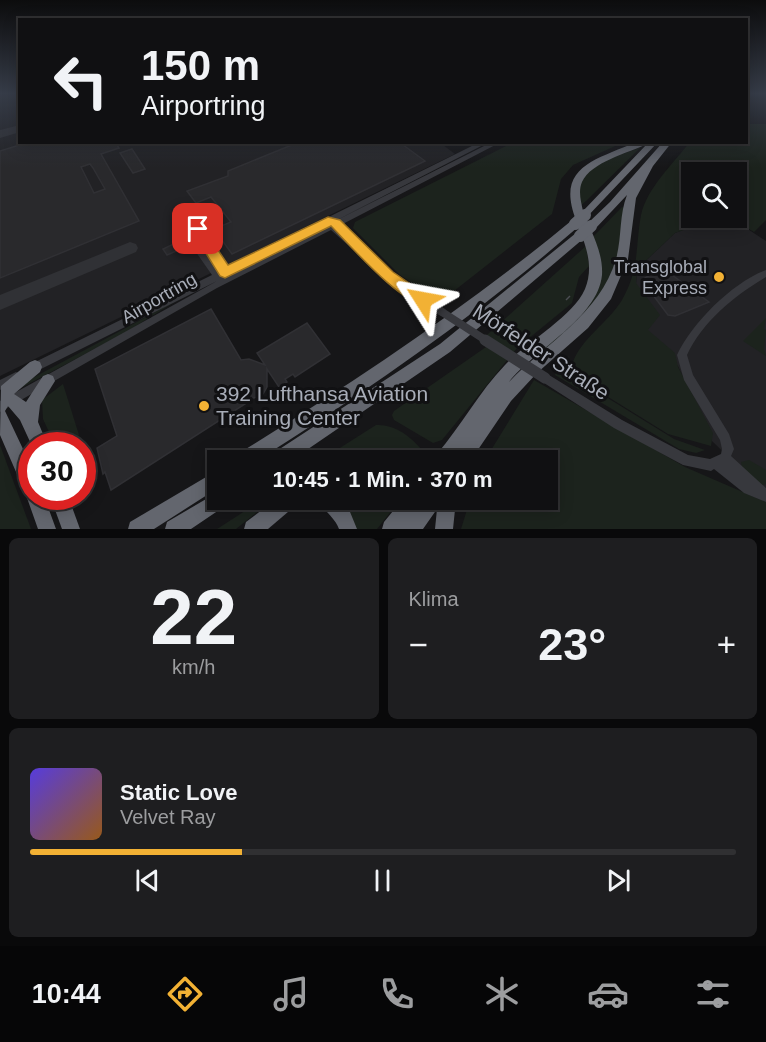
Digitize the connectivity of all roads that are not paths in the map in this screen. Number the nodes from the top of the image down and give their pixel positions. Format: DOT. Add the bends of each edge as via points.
graph roads {
  1 [pos="482,144"];
  2 [pos="494,144"];
  3 [pos="640,144"];
  4 [pos="652,144"];
  5 [pos="666,144"];
  6 [pos="648,166"];
  7 [pos="332,224"];
  8 [pos="580,225"];
  9 [pos="766,273"];
  10 [pos="221,275"];
  11 [pos="35,367"];
  12 [pos="48,381"];
  13 [pos="3,398"];
  14 [pos="487,412"];
  15 [pos="0,417"];
  16 [pos="30,422"];
  17 [pos="34,432"];
  18 [pos="3,433"];
  19 [pos="259,450"];
  20 [pos="293,450"];
  21 [pos="462,450"];
  22 [pos="721,461"];
  23 [pos="18,462"];
  24 [pos="207,485"];
  25 [pos="766,496"];
  26 [pos="207,508"];
  27 [pos="40,510"];
  28 [pos="64,510"];
  29 [pos="266,510"];
  30 [pos="277,510"];
  31 [pos="339,510"];
  32 [pos="405,510"];
  33 [pos="426,510"];
  34 [pos="446,510"];
  35 [pos="47,529"];
  36 [pos="71,529"];
  37 [pos="137,529"];
  38 [pos="174,529"];
  39 [pos="244,529"];
  40 [pos="253,529"];
  41 [pos="348,529"];
  42 [pos="391,529"];
  43 [pos="412,529"];
  44 [pos="444,529"];
  1 -- 7 [label="street, Airportring"];
  2 -- 7 [label="street, Airportring"];
  3 -- 14 [label="highway" via="593,165 577,180 574,204 594,248 594,284 587,297 508,372"];
  4 -- 8 [label="highway"];
  5 -- 6 [label="highway"];
  6 -- 8 [label="highway, bridge" via="591,226"];
  6 -- 14 [label="highway" via="631,198 622,259 606,296 583,324"];
  7 -- 10 [label="street, Airportring"];
  7 -- 22 [label="street, Mörfelder Straße, bridge" via="388,276 545,378 675,456 693,463"];
  8 -- 19 [label="highway" via="432,336"];
  8 -- 20 [label="highway" via="445,348"];
  9 -- 22 [label="street" via="731,297 690,338 682,355 686,372 725,438 728,449"];
  10 -- 10 [label="street, Airportring" via="198,229 187,233"];
  10 -- 11 [label="street, Airportring"];
  10 -- 12 [label="street, Airportring"];
  11 -- 13 [label="highway"];
  12 -- 13 [label="street, Airportring"];
  12 -- 16 [label="highway" via="33,403"];
  13 -- 16 [label="highway"];
  14 -- 21 [label="highway"];
  15 -- 18 [label="highway"];
  16 -- 17 [label="highway"];
  18 -- 23 [label="highway"];
  22 -- 25 [label="street" via="748,489"];
  24 -- 37 [label="highway"];
  26 -- 38 [label="highway"];
  27 -- 35 [label="highway"];
  28 -- 36 [label="highway"];
  29 -- 39 [label="highway"];
  30 -- 40 [label="highway"];
  31 -- 41 [label="highway"];
  32 -- 42 [label="highway"];
  33 -- 43 [label="highway"];
  34 -- 44 [label="highway"];
}
